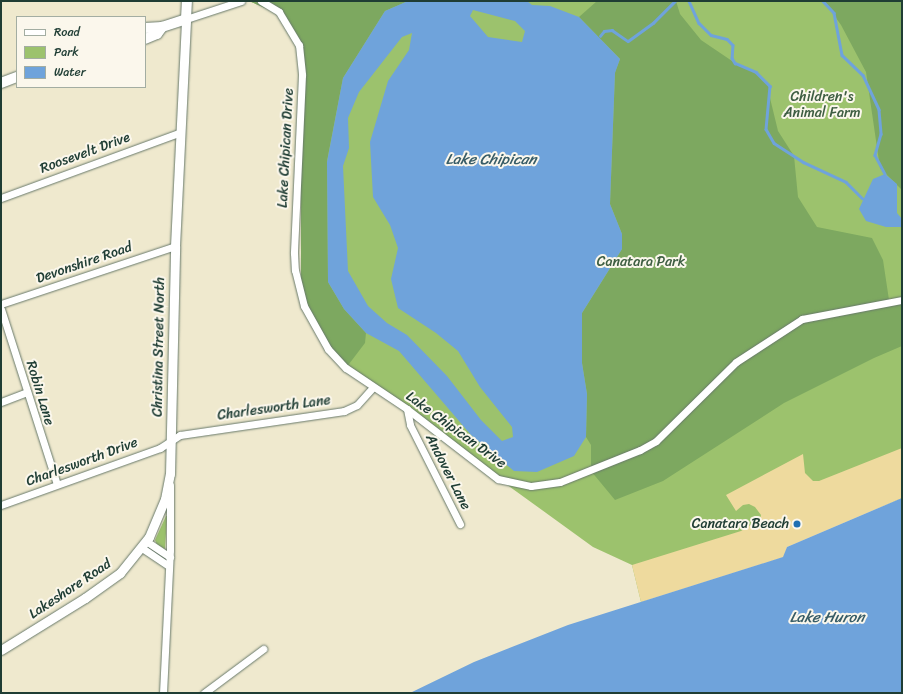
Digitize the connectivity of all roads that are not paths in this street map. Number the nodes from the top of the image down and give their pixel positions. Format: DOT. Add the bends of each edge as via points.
graph roads {
  1 [pos="187,1"];
  2 [pos="240,1"];
  3 [pos="261,1"];
  4 [pos="186,19"];
  5 [pos="162,27"];
  6 [pos="146,28"];
  7 [pos="146,39"];
  8 [pos="16,76"];
  9 [pos="1,82"];
  10 [pos="16,83"];
  11 [pos="1,88"];
  12 [pos="179,133"];
  13 [pos="1,198"];
  14 [pos="175,246"];
  15 [pos="902,300"];
  16 [pos="1,304"];
  17 [pos="1,309"];
  18 [pos="373,387"];
  19 [pos="27,392"];
  20 [pos="1,402"];
  21 [pos="407,409"];
  22 [pos="171,440"];
  23 [pos="170,474"];
  24 [pos="57,484"];
  25 [pos="1,505"];
  26 [pos="460,524"];
  27 [pos="144,545"];
  28 [pos="170,557"];
  29 [pos="169,566"];
  30 [pos="263,649"];
  31 [pos="1,650"];
  32 [pos="163,693"];
  33 [pos="204,693"];
  1 -- 4 [label="main road, Christina Street North"];
  2 -- 4 [label="street"];
  3 -- 18 [label="street, Lake Chipican Drive" via="279,12 299,45 302,75 294,253 298,287 304,306 328,349 346,368"];
  4 -- 5 [label="main road"];
  4 -- 12 [label="street, Christina Street North"];
  5 -- 6 [label="main road"];
  5 -- 7 [label="main road" via="157,34"];
  8 -- 9 [label="main road"];
  10 -- 11 [label="main road"];
  12 -- 13 [label="street, Roosevelt Drive"];
  12 -- 14 [label="street, Christina Street North"];
  14 -- 16 [label="street, Devonshire Road"];
  14 -- 22 [label="street, Christina Street North"];
  15 -- 21 [label="street, Lake Chipican Drive" via="802,318 736,362 656,441 560,482 531,486 498,479"];
  17 -- 19 [label="street, Robin Lane"];
  18 -- 21 [label="street, Lake Chipican Drive"];
  18 -- 22 [label="street, Charlesworth Lane" via="357,405 344,411 180,435"];
  19 -- 20 [label="street"];
  19 -- 24 [label="street, Robin Lane"];
  21 -- 26 [label="street, Andover Lane" via="412,429"];
  22 -- 23 [label="street, Christina Street North"];
  22 -- 24 [label="street, Charlesworth Drive" via="160,448"];
  23 -- 27 [label="street, Lakeshore Road" via="162,506"];
  23 -- 28 [label="street, Christina Street North"];
  24 -- 25 [label="street, Charlesworth Drive"];
  27 -- 28 [label="street"];
  27 -- 29 [label="street"];
  27 -- 31 [label="street, Lakeshore Road" via="107,583"];
  28 -- 29 [label="street, Christina Street North"];
  29 -- 32 [label="street, Christina Street North"];
  30 -- 33 [label="street"];
}
